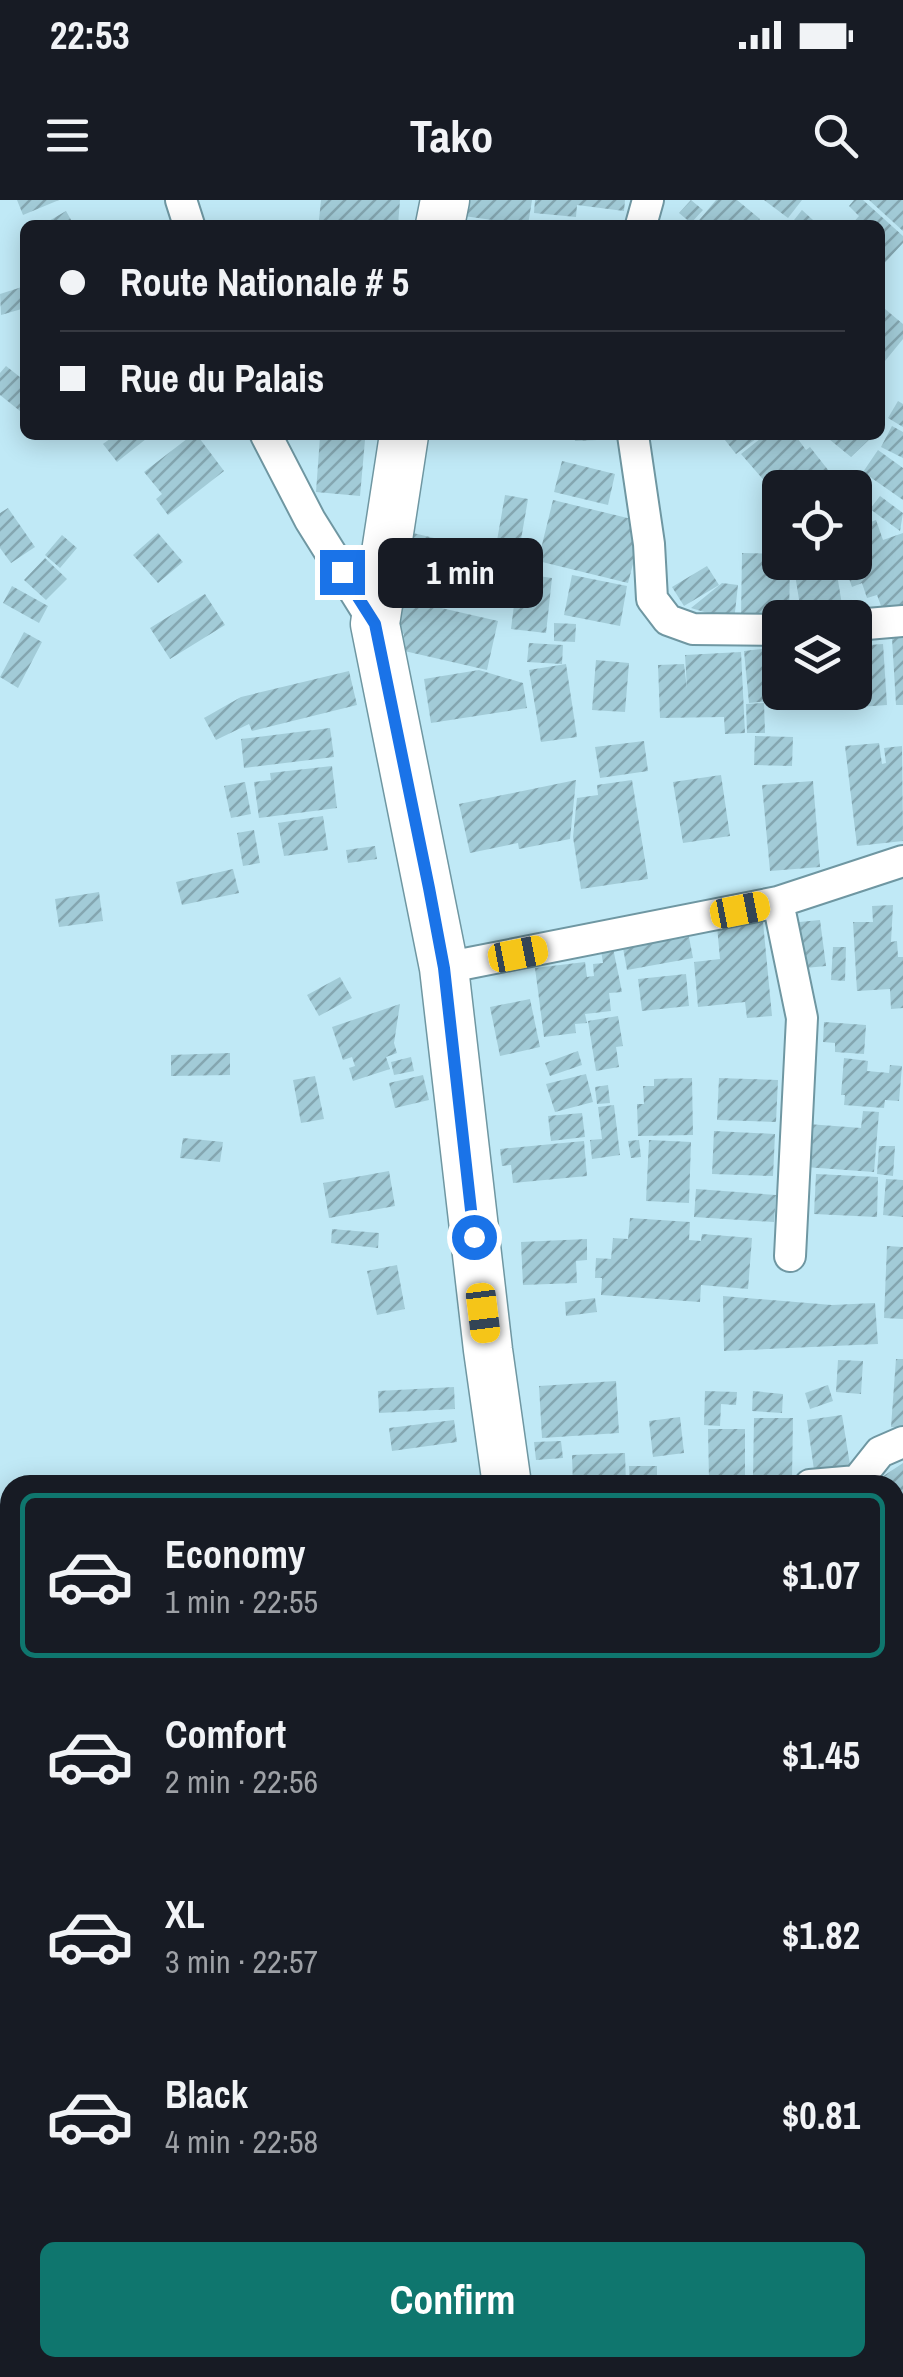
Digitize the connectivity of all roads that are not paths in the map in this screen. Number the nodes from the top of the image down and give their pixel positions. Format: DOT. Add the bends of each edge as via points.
graph roads {
  1 [pos="269,440"];
  2 [pos="403,440"];
  3 [pos="634,440"];
  4 [pos="903,620"];
  5 [pos="375,624"];
  6 [pos="872,624"];
  7 [pos="762,630"];
  8 [pos="903,861"];
  9 [pos="778,902"];
  10 [pos="444,968"];
  11 [pos="790,1256"];
  12 [pos="903,1442"];
  13 [pos="506,1475"];
  14 [pos="862,1475"];
  1 -- 5 [label="street"];
  2 -- 5 [label="main road"];
  3 -- 7 [label="street" via="652,599 668,620 693,629"];
  4 -- 6 [label="street"];
  5 -- 10 [label="main road"];
  8 -- 9 [label="street"];
  9 -- 10 [label="street"];
  9 -- 11 [label="street" via="802,1018"];
  10 -- 13 [label="main road"];
  12 -- 14 [label="street" via="880,1452"];
}
